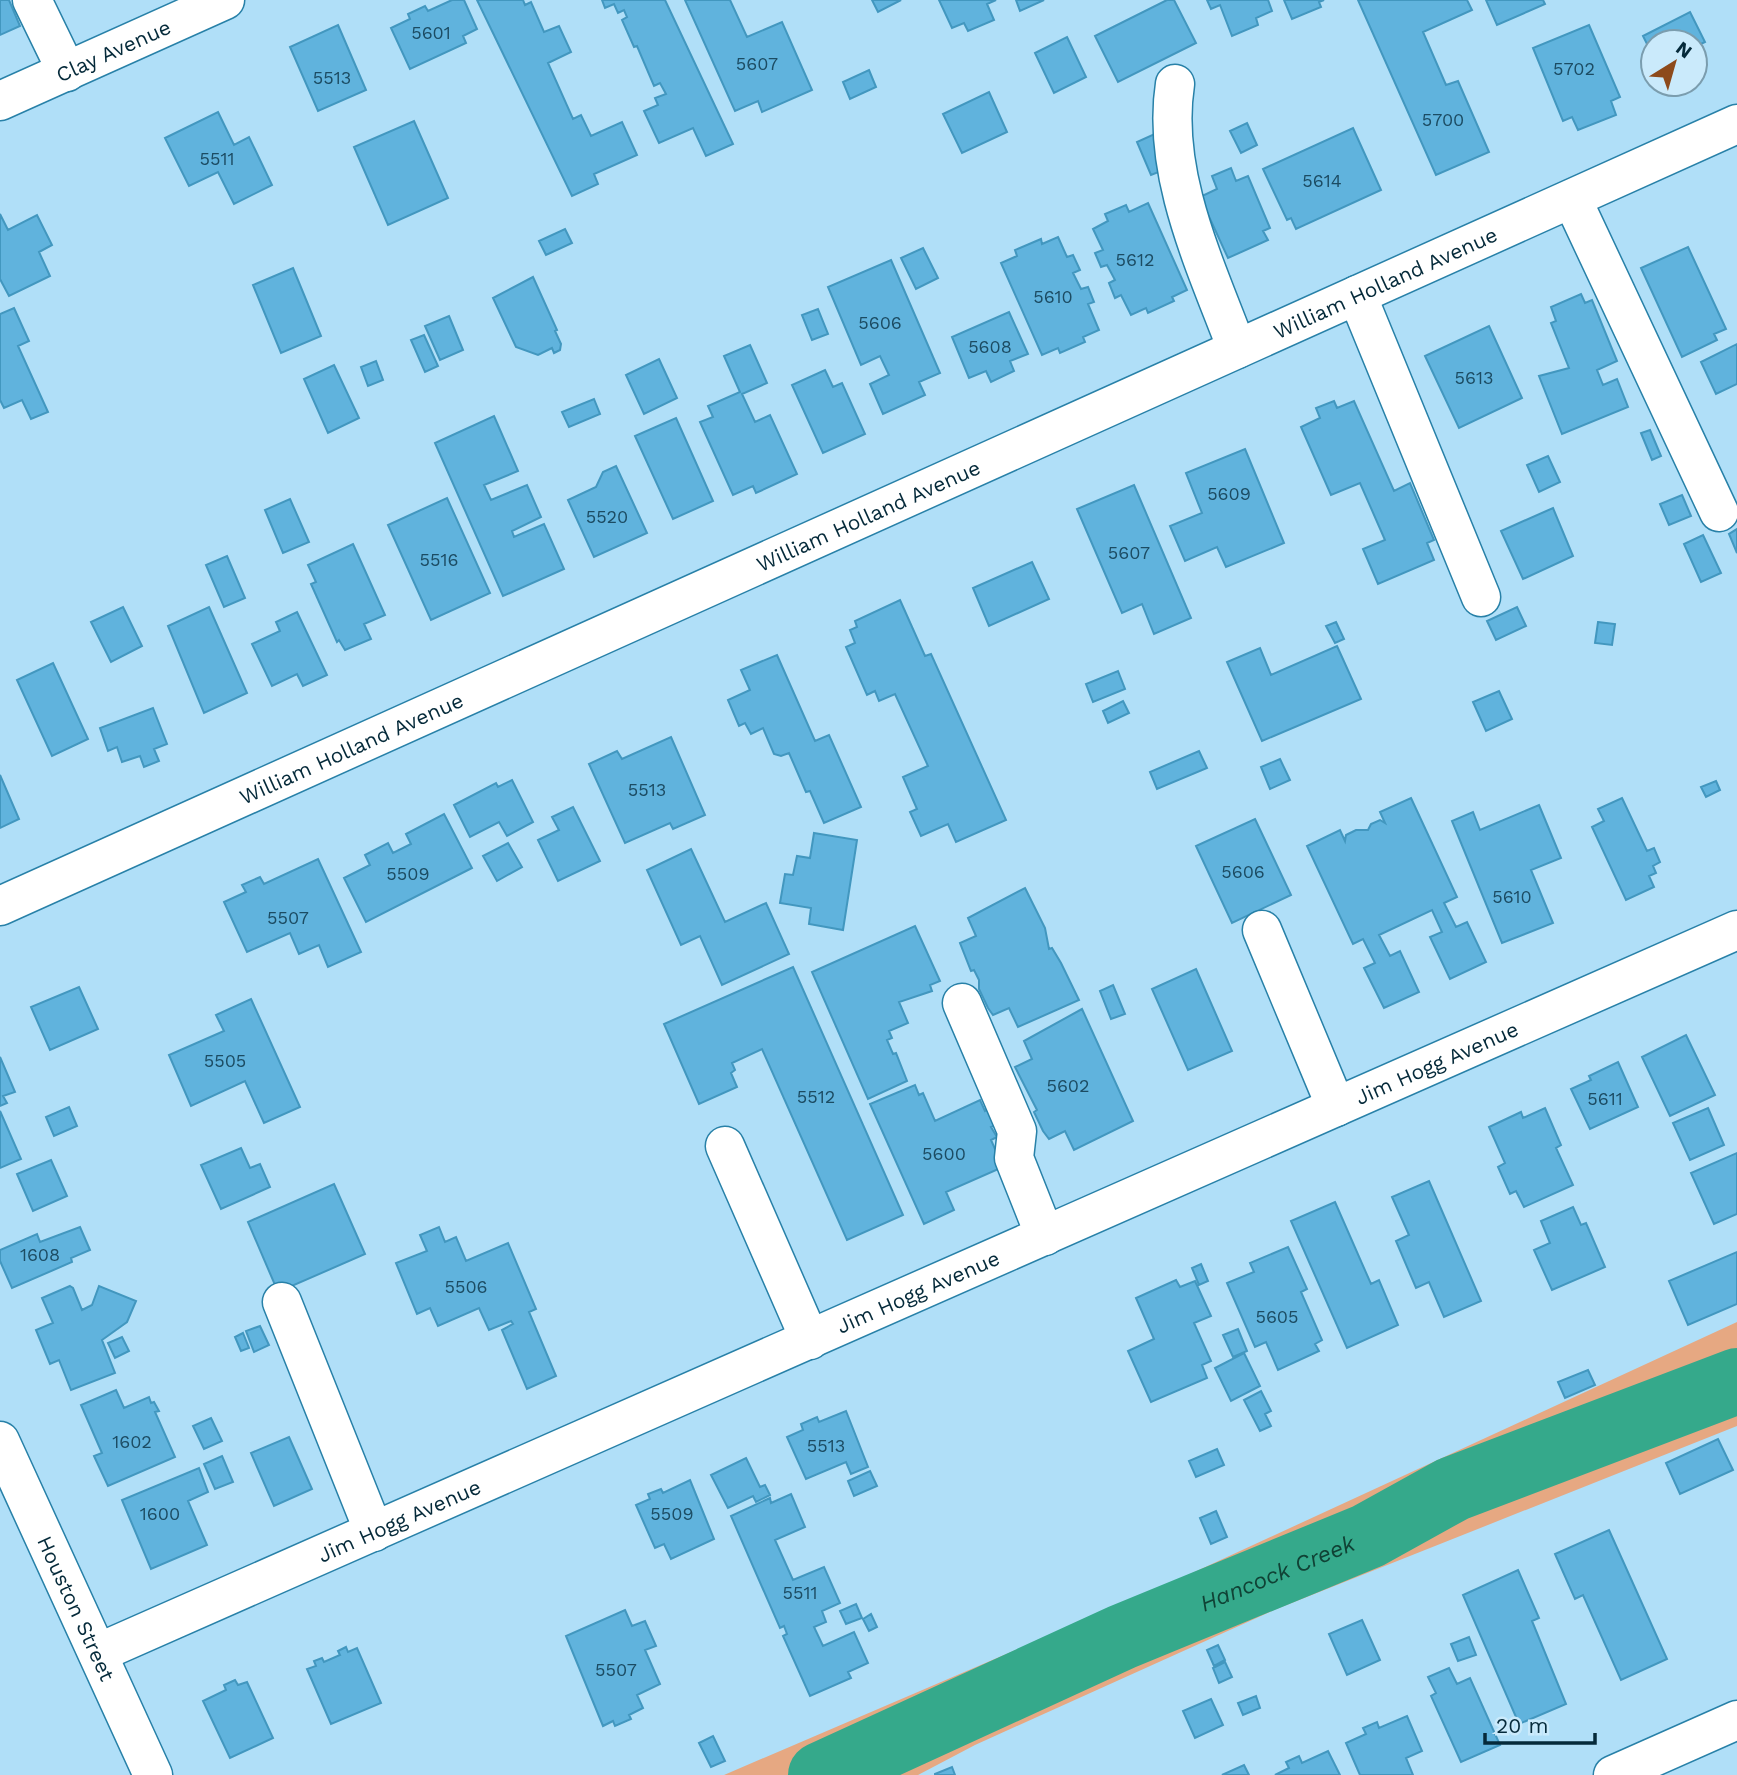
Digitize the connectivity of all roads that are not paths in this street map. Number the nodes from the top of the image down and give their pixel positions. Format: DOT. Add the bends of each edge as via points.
graph roads {
  1 [pos="32,0"];
  2 [pos="225,0"];
  3 [pos="67,72"];
  4 [pos="1175,84"];
  5 [pos="0,101"];
  6 [pos="1737,124"];
  7 [pos="1572,199"];
  8 [pos="1357,295"];
  9 [pos="1237,349"];
  10 [pos="1719,512"];
  11 [pos="1482,597"];
  12 [pos="0,906"];
  13 [pos="1262,930"];
  14 [pos="1737,930"];
  15 [pos="962,1003"];
  16 [pos="1336,1107"];
  17 [pos="725,1146"];
  18 [pos="1045,1236"];
  19 [pos="282,1302"];
  20 [pos="810,1339"];
  21 [pos="0,1441"];
  22 [pos="374,1531"];
  23 [pos="98,1653"];
  24 [pos="1737,1720"];
  25 [pos="153,1775"];
  26 [pos="1614,1775"];
  1 -- 3 [label="street"];
  2 -- 3 [label="street, Clay Avenue"];
  3 -- 5 [label="street, Clay Avenue"];
  4 -- 9 [label="street" via="1172,142 1199,247"];
  6 -- 7 [label="street, William Holland Avenue"];
  7 -- 8 [label="street, William Holland Avenue"];
  7 -- 10 [label="street"];
  8 -- 9 [label="street, William Holland Avenue"];
  8 -- 11 [label="street"];
  9 -- 12 [label="street, William Holland Avenue"];
  13 -- 16 [label="street"];
  14 -- 16 [label="street, Jim Hogg Avenue"];
  15 -- 18 [label="street" via="1017,1131 1014,1158"];
  16 -- 18 [label="street, Jim Hogg Avenue"];
  17 -- 20 [label="street"];
  18 -- 20 [label="street, Jim Hogg Avenue"];
  19 -- 22 [label="street"];
  20 -- 22 [label="street, Jim Hogg Avenue"];
  21 -- 23 [label="street, Houston Street"];
  22 -- 23 [label="street, Jim Hogg Avenue"];
  23 -- 25 [label="street, Houston Street"];
  24 -- 26 [label="street"];
}
